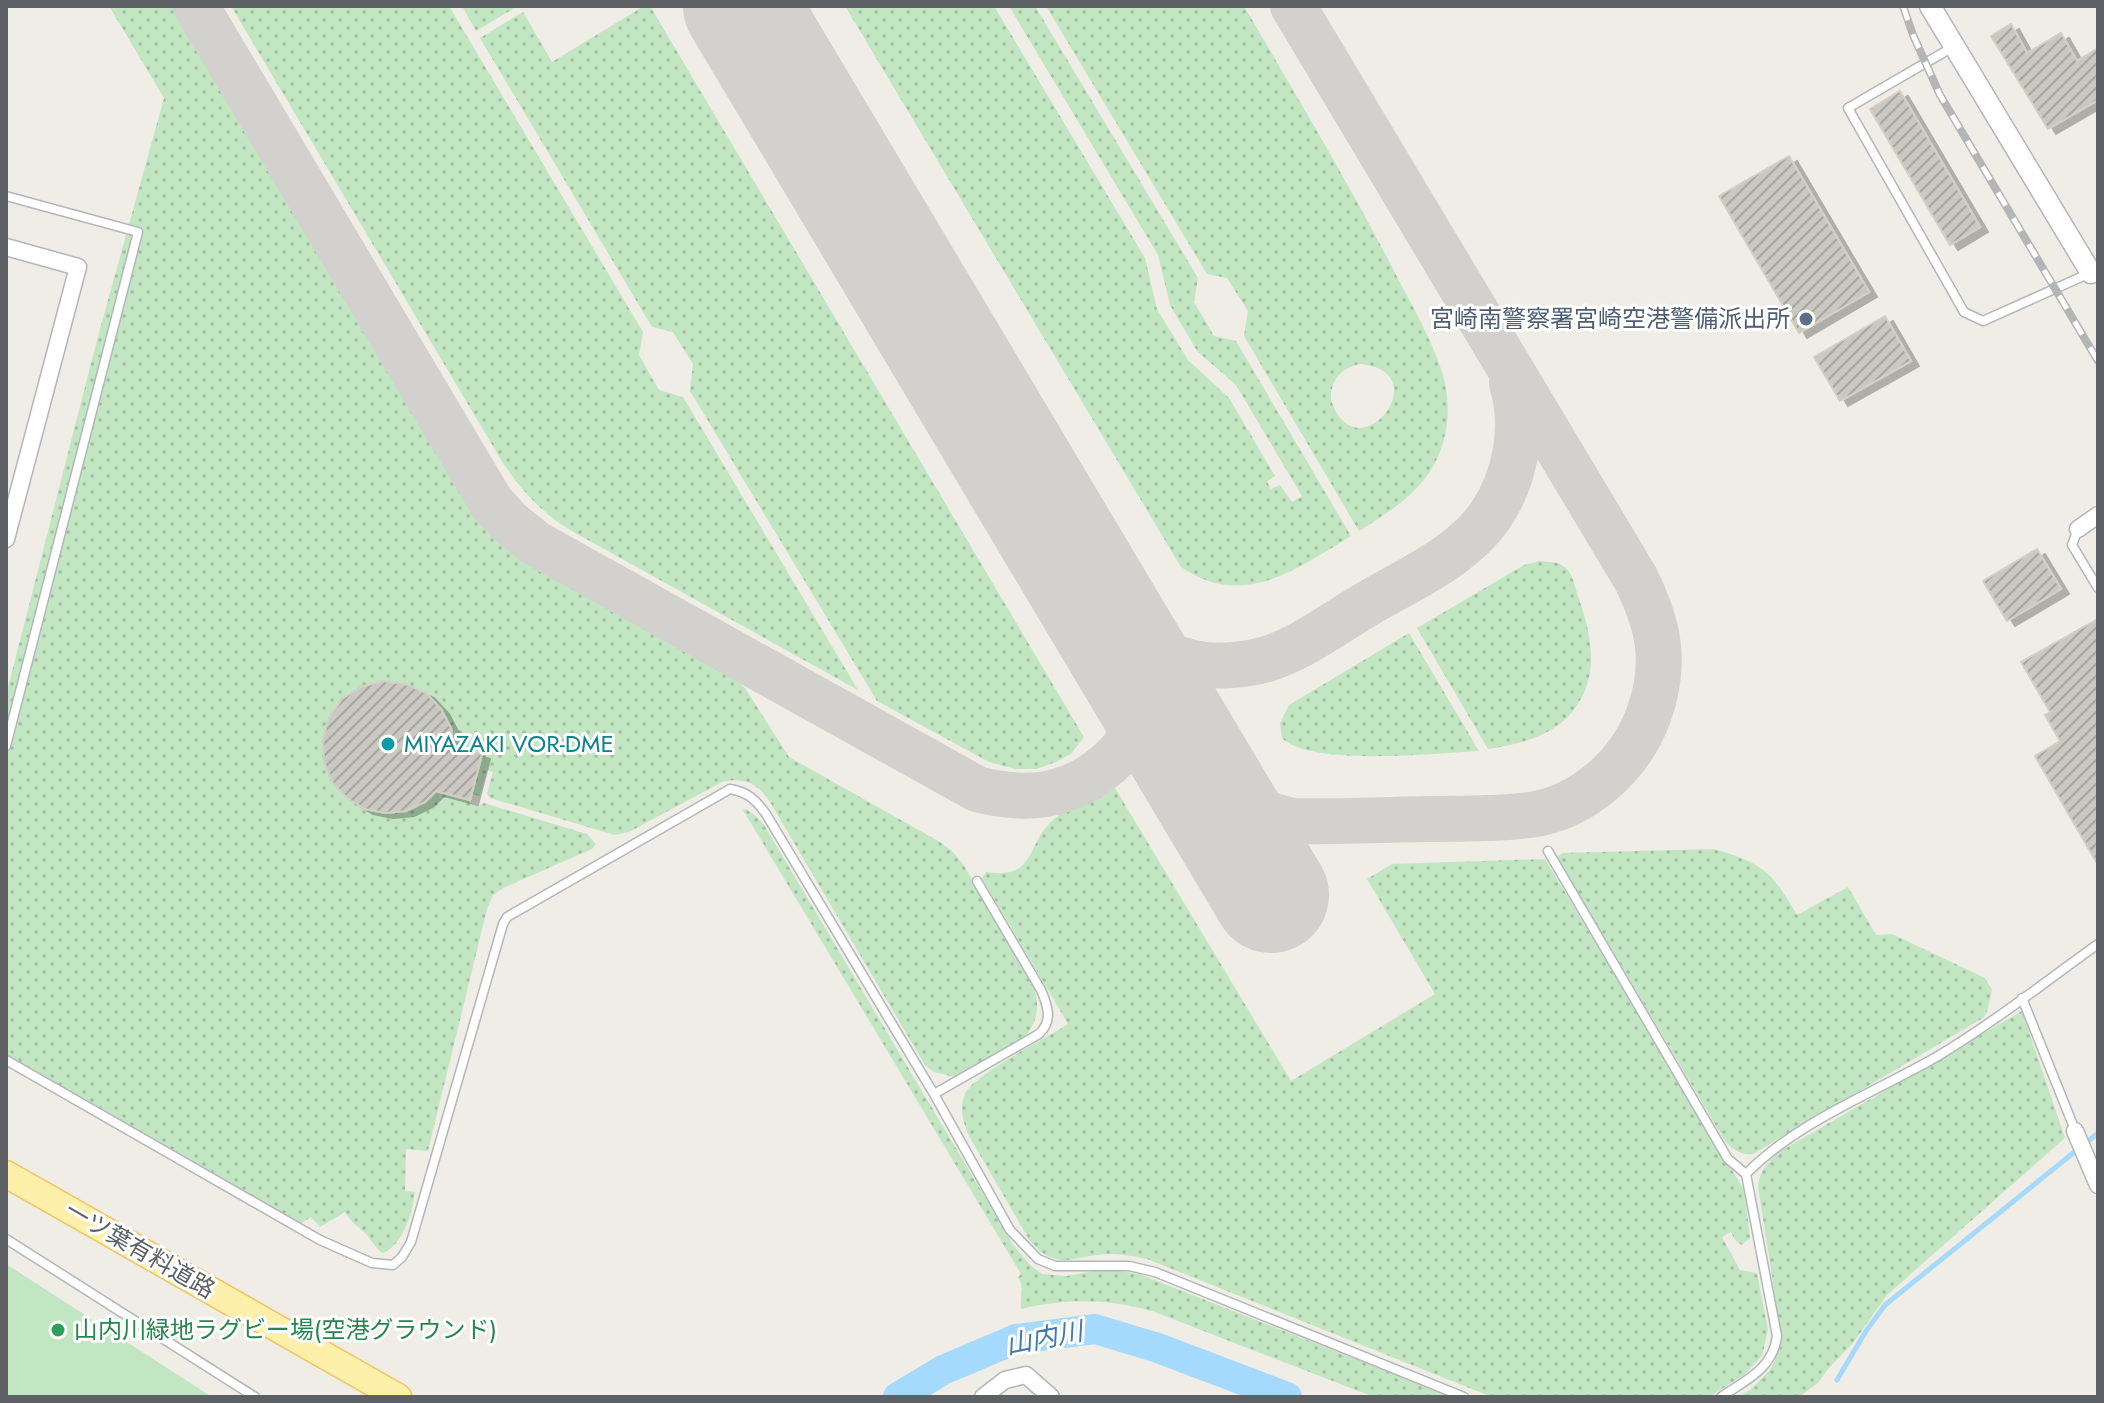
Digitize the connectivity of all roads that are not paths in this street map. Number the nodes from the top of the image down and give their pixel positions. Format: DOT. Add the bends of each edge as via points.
graph roads {
  1 [pos="1930,6"];
  2 [pos="1954,47"];
  3 [pos="6,196"];
  4 [pos="6,247"];
  5 [pos="2097,273"];
  6 [pos="2098,515"];
  7 [pos="2078,529"];
  8 [pos="6,539"];
  9 [pos="2098,588"];
  10 [pos="6,746"];
  11 [pos="1548,851"];
  12 [pos="977,881"];
  13 [pos="2098,944"];
  14 [pos="2022,998"];
  15 [pos="6,1060"];
  16 [pos="934,1094"];
  17 [pos="2075,1131"];
  18 [pos="6,1174"];
  19 [pos="1746,1174"];
  20 [pos="2098,1185"];
  21 [pos="6,1239"];
  22 [pos="255,1397"];
  23 [pos="398,1397"];
  24 [pos="983,1397"];
  25 [pos="1051,1397"];
  26 [pos="1464,1397"];
  27 [pos="1721,1397"];
  1 -- 2 [label="street"];
  2 -- 5 [label="street"];
  2 -- 5 [label="lane" via="1848,108 1964,312 1983,321"];
  3 -- 10 [label="lane" via="138,232"];
  4 -- 8 [label="street" via="78,267"];
  6 -- 7 [label="street"];
  7 -- 9 [label="lane" via="2072,545"];
  11 -- 19 [label="lane" via="1728,1159"];
  12 -- 16 [label="lane" via="1041,990 1049,1018 1039,1034"];
  13 -- 14 [label="lane"];
  14 -- 17 [label="lane"];
  14 -- 19 [label="lane" via="1940,1054 1799,1132"];
  15 -- 16 [label="lane" via="320,1240 372,1263 393,1265 411,1242 507,917 730,789 742,791 766,814"];
  16 -- 26 [label="lane" via="1010,1230 1038,1259 1055,1266 1129,1266 1155,1272"];
  17 -- 20 [label="street"];
  18 -- 23 [label="main road, 一ツ葉有料道路"];
  19 -- 27 [label="lane" via="1777,1336 1775,1351 1763,1369"];
  21 -- 22 [label="lane"];
  24 -- 25 [label="street" via="1005,1380 1026,1375"];
}
